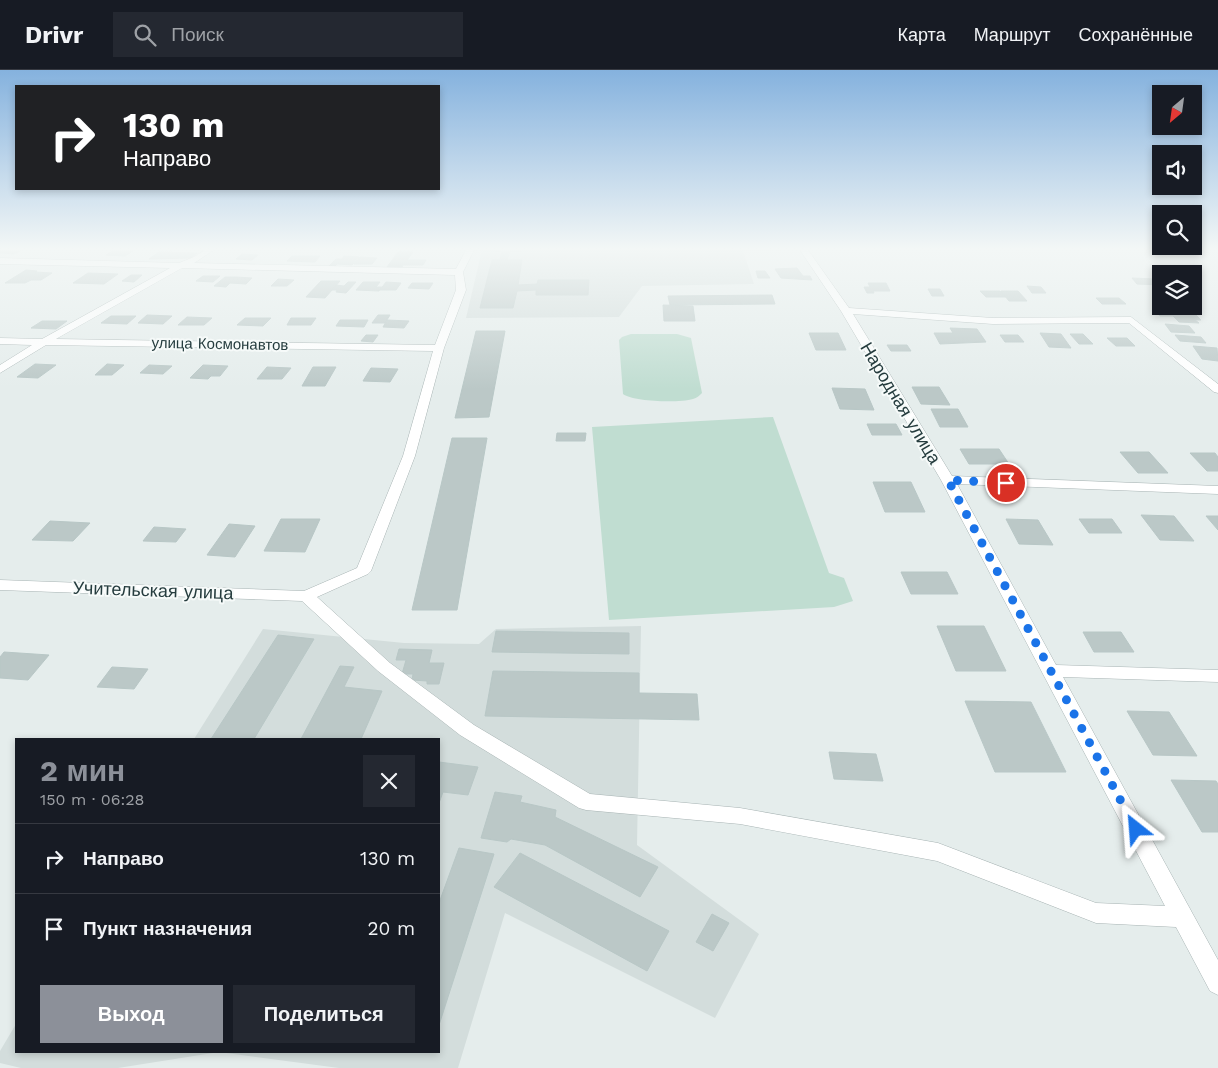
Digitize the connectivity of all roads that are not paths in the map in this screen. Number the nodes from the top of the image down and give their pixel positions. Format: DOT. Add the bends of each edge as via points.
graph roads {
  1 [pos="125,297"];
  2 [pos="459,297"];
  3 [pos="836,297"];
  4 [pos="846,311"];
  5 [pos="0,341"];
  6 [pos="43,342"];
  7 [pos="439,348"];
  8 [pos="0,370"];
  9 [pos="1218,390"];
  10 [pos="948,480"];
  11 [pos="1218,490"];
  12 [pos="0,585"];
  13 [pos="306,596"];
  14 [pos="1050,671"];
  15 [pos="1218,676"];
  16 [pos="1183,917"];
  17 [pos="1218,983"];
  1 -- 6 [label="street"];
  2 -- 7 [label="street"];
  3 -- 4 [label="street, Народная улица"];
  4 -- 9 [label="street" via="993,321 1131,320"];
  4 -- 10 [label="street, Народная улица"];
  5 -- 6 [label="street, улица Космонавтов"];
  6 -- 7 [label="street, улица Космонавтов"];
  6 -- 8 [label="street"];
  7 -- 13 [label="street" via="408,456 363,571"];
  10 -- 11 [label="street"];
  10 -- 14 [label="street, Народная улица"];
  12 -- 13 [label="street, Учительская улица"];
  13 -- 16 [label="street" via="384,667 467,730 586,802 740,816 938,852 1096,913"];
  14 -- 15 [label="street"];
  14 -- 16 [label="street, Народная улица"];
  16 -- 17 [label="street, Народная улица"];
}
